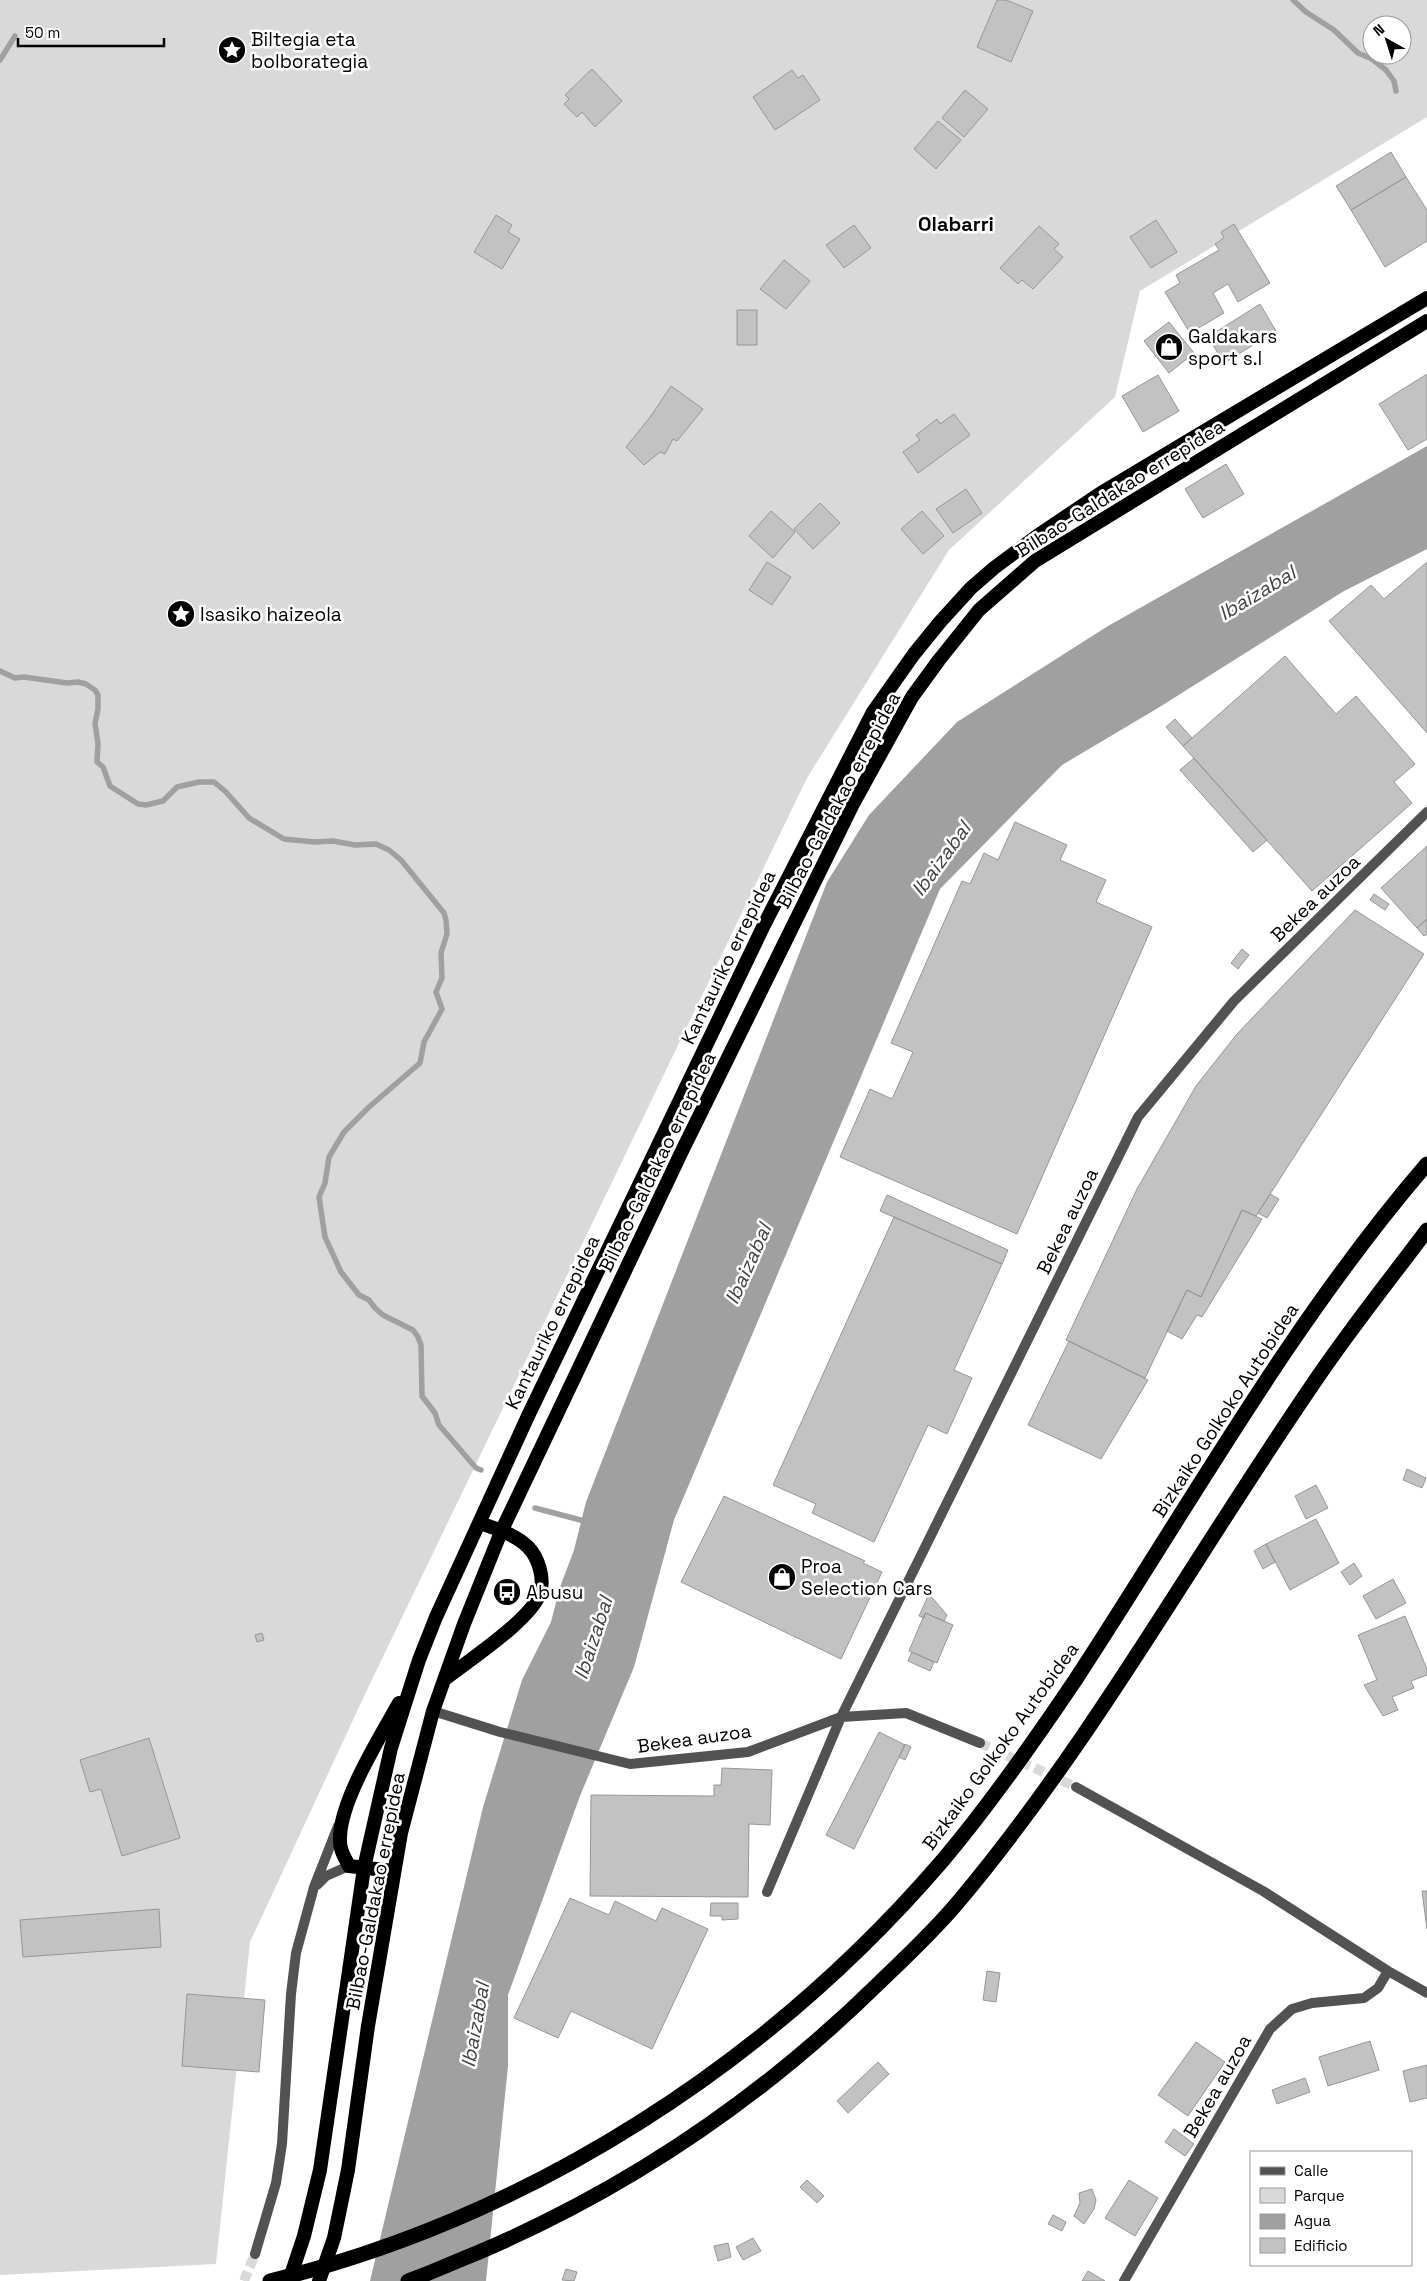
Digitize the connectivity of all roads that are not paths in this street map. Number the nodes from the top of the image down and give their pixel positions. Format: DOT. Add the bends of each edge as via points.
graph roads {
  1 [pos="1427,298"];
  2 [pos="1427,321"];
  3 [pos="1427,812"];
  4 [pos="1427,1164"];
  5 [pos="1427,1230"];
  6 [pos="480,1523"];
  7 [pos="501,1532"];
  8 [pos="444,1679"];
  9 [pos="412,1681"];
  10 [pos="433,1711"];
  11 [pos="841,1717"];
  12 [pos="980,1742"];
  13 [pos="1076,1788"];
  14 [pos="345,1810"];
  15 [pos="349,1866"];
  16 [pos="364,1868"];
  17 [pos="393,1871"];
  18 [pos="314,1887"];
  19 [pos="767,1892"];
  20 [pos="1388,1971"];
  21 [pos="1427,1993"];
  22 [pos="255,2254"];
  23 [pos="270,2281"];
  24 [pos="289,2281"];
  25 [pos="319,2281"];
  26 [pos="408,2281"];
  27 [pos="1124,2281"];
  1 -- 6 [label="highway, Kantauriko errepidea" via="1101,494 1037,536 972,588 914,654 873,712 764,925 532,1407"];
  2 -- 7 [label="highway, Bilbao-Galdakao errepidea" via="1035,561 979,610 939,660 912,697 854,802 682,1151"];
  3 -- 11 [label="street, Bekea auzoa" via="1234,1001 1138,1117"];
  4 -- 23 [label="highway, Bizkaiko Golkoko Autobidea" via="1282,1355 1075,1680 1009,1774 945,1858 886,1923 759,2039 668,2104 596,2149 500,2201 434,2228 373,2251"];
  5 -- 26 [label="highway" via="1312,1386 1101,1712 1023,1820 957,1903 914,1949 841,2021 776,2075 689,2139 580,2204 513,2237"];
  6 -- 7 [label="highway"];
  6 -- 9 [label="highway, Kantauriko errepidea" via="436,1617"];
  7 -- 8 [label="highway, Bilbao-Galdakao errepidea"];
  7 -- 8 [label="highway" via="528,1547 536,1558 541,1577 540,1593 530,1609 509,1630"];
  8 -- 10 [label="highway, Bilbao-Galdakao errepidea"];
  9 -- 14 [label="highway" via="373,1747"];
  9 -- 16 [label="highway, Kantauriko errepidea" via="391,1748"];
  10 -- 11 [label="street, Bekea auzoa" via="500,1732 630,1764 748,1752"];
  10 -- 17 [label="highway, Bilbao-Galdakao errepidea"];
  11 -- 12 [label="street, Bekea auzoa" via="906,1714"];
  11 -- 19 [label="street, Bekea auzoa"];
  13 -- 20 [label="street" via="1263,1891"];
  14 -- 15 [label="highway" via="340,1850"];
  14 -- 18 [label="street"];
  15 -- 16 [label="highway"];
  15 -- 18 [label="street" via="326,1876"];
  16 -- 17 [label="highway"];
  16 -- 24 [label="highway, Bilbao-Galdakao errepidea" via="320,2170"];
  17 -- 25 [label="highway, Bilbao-Galdakao errepidea" via="348,2170 334,2238"];
  18 -- 22 [label="street" via="296,1953 285,2114 276,2183"];
  20 -- 21 [label="street"];
  20 -- 27 [label="street, Bekea auzoa" via="1378,1988 1364,1998 1312,2003 1292,2009 1270,2028"];
}
